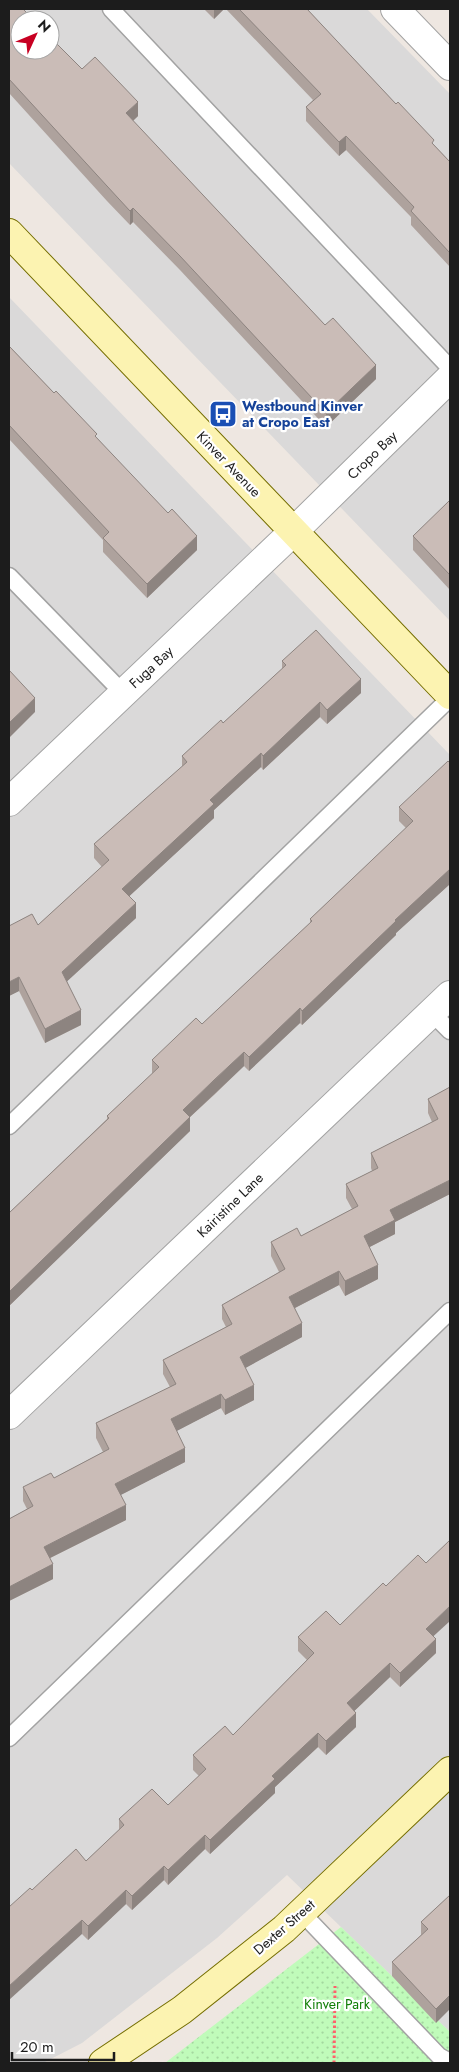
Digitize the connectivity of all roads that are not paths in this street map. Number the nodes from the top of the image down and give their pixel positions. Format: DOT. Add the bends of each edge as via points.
graph roads {
  1 [pos="111,9"];
  2 [pos="395,9"];
  3 [pos="450,66"];
  4 [pos="9,233"];
  5 [pos="450,368"];
  6 [pos="450,378"];
  7 [pos="294,531"];
  8 [pos="9,576"];
  9 [pos="123,693"];
  10 [pos="450,697"];
  11 [pos="9,802"];
  12 [pos="444,1013"];
  13 [pos="9,1126"];
  14 [pos="450,1311"];
  15 [pos="9,1415"];
  16 [pos="9,1738"];
  17 [pos="450,1771"];
  18 [pos="302,1912"];
  19 [pos="450,2062"];
  20 [pos="103,2063"];
  1 -- 5 [label="lane"];
  2 -- 3 [label="street"];
  4 -- 7 [label="street, Kinver Avenue"];
  6 -- 7 [label="street, Cropo Bay"];
  7 -- 9 [label="street, Fuga Bay"];
  7 -- 10 [label="street, Kinver Avenue"];
  8 -- 9 [label="lane"];
  9 -- 11 [label="street, Fuga Bay"];
  10 -- 13 [label="lane"];
  12 -- 15 [label="street, Kairistine Lane"];
  14 -- 16 [label="lane"];
  17 -- 18 [label="street, Dexter Street"];
  18 -- 19 [label="lane" via="439,2056"];
  18 -- 20 [label="street, Dexter Street" via="284,1930 182,2010"];
}
